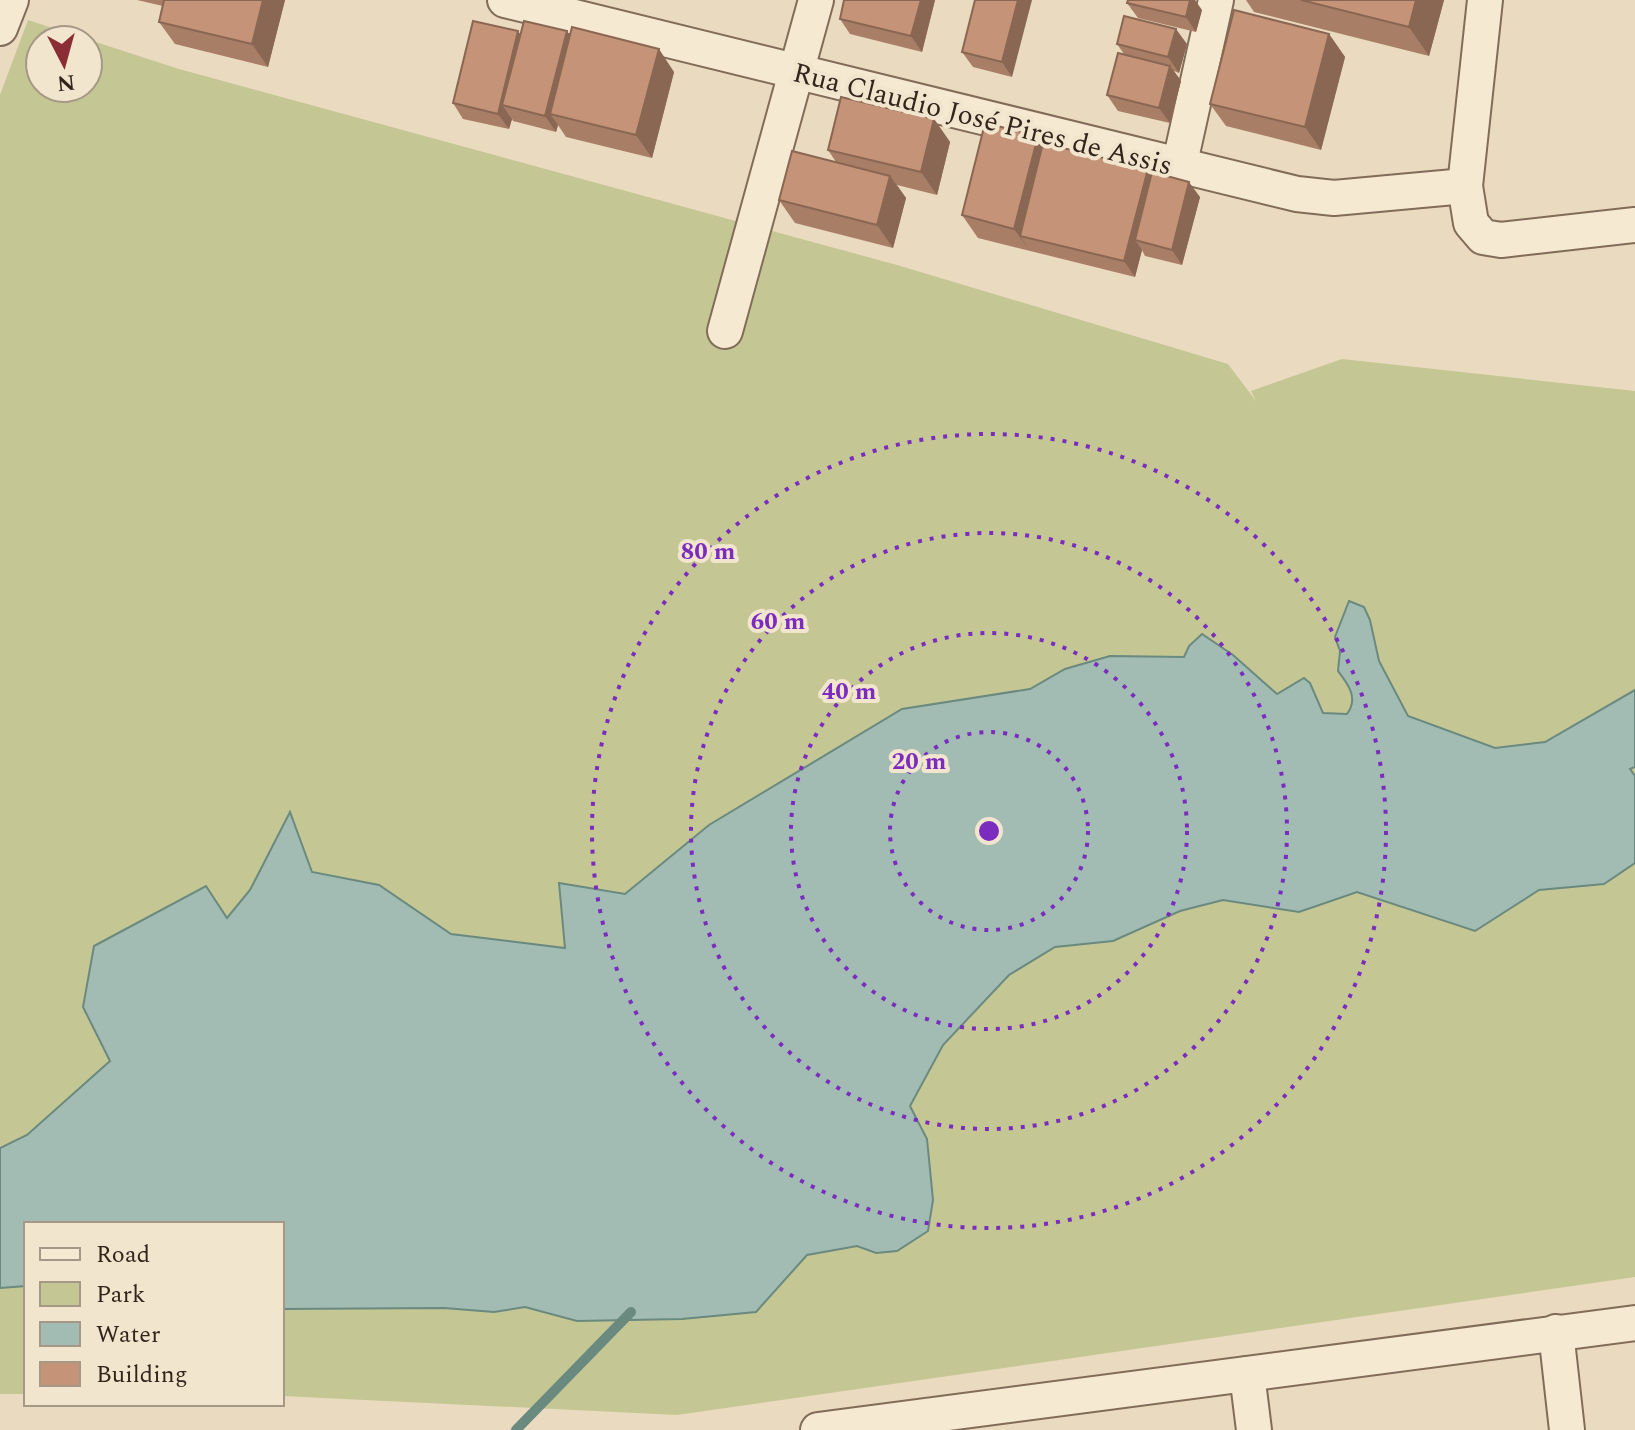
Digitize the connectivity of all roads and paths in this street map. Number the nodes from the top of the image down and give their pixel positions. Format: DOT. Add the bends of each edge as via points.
graph roads {
  1 [pos="11,0"];
  2 [pos="505,0"];
  3 [pos="816,0"];
  4 [pos="1216,0"];
  5 [pos="1485,0"];
  6 [pos="0,28"];
  7 [pos="798,73"];
  8 [pos="1179,167"];
  9 [pos="1465,186"];
  10 [pos="1635,225"];
  11 [pos="725,331"];
  12 [pos="1635,1323"];
  13 [pos="1556,1332"];
  14 [pos="1247,1374"];
  15 [pos="944,1421"];
  16 [pos="818,1430"];
  17 [pos="1254,1430"];
  18 [pos="1567,1430"];
  1 -- 6 [label="street"];
  2 -- 7 [label="street, Rua Claudio José Pires de Assis"];
  3 -- 7 [label="street"];
  4 -- 8 [label="street"];
  5 -- 9 [label="street"];
  7 -- 8 [label="street, Rua Claudio José Pires de Assis"];
  7 -- 11 [label="street"];
  8 -- 9 [label="street, Rua Claudio José Pires de Assis" via="1334,198"];
  9 -- 10 [label="street" via="1471,223 1483,237 1501,240"];
  12 -- 13 [label="street"];
  13 -- 14 [label="street"];
  13 -- 18 [label="street"];
  14 -- 15 [label="street"];
  14 -- 17 [label="street"];
  15 -- 16 [label="street"];
}
